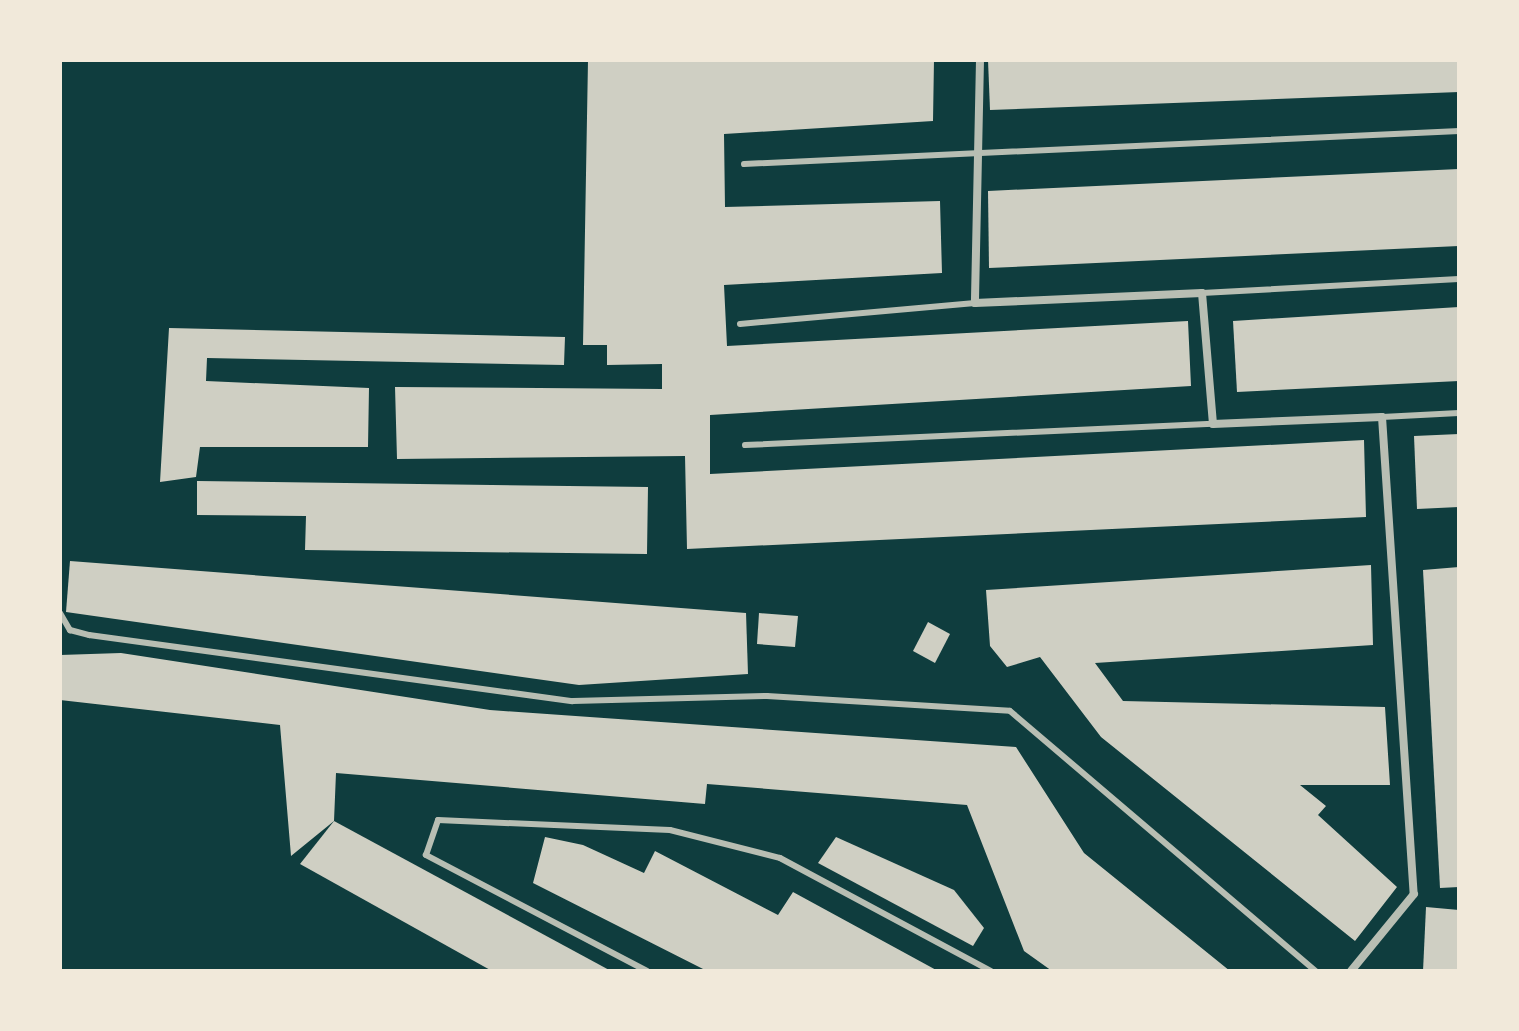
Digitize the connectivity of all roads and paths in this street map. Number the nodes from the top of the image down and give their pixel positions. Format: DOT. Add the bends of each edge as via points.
graph roads {
  1 [pos="980,60"];
  2 [pos="1459,131"];
  3 [pos="979,152"];
  4 [pos="744,164"];
  5 [pos="1459,279"];
  6 [pos="1202,293"];
  7 [pos="975,303"];
  8 [pos="740,324"];
  9 [pos="1459,413"];
  10 [pos="1382,417"];
  11 [pos="1213,424"];
  12 [pos="745,445"];
  13 [pos="60,613"];
  14 [pos="70,630"];
  15 [pos="60,631"];
  16 [pos="647,971"];
  17 [pos="991,971"];
  18 [pos="1316,971"];
  19 [pos="1351,971"];
  1 -- 3 [label="street"];
  2 -- 3 [label="lane"];
  3 -- 4 [label="lane"];
  3 -- 7 [label="street"];
  5 -- 6 [label="lane"];
  6 -- 7 [label="street"];
  6 -- 11 [label="street"];
  7 -- 8 [label="lane"];
  9 -- 10 [label="lane"];
  10 -- 11 [label="street"];
  10 -- 19 [label="street" via="1414,894"];
  11 -- 12 [label="lane"];
  13 -- 14 [label="lane"];
  14 -- 15 [label="lane"];
  14 -- 18 [label="lane" via="573,701 767,696 1010,711"];
  16 -- 17 [label="lane" via="426,855 438,820 670,830 780,858"];
}
